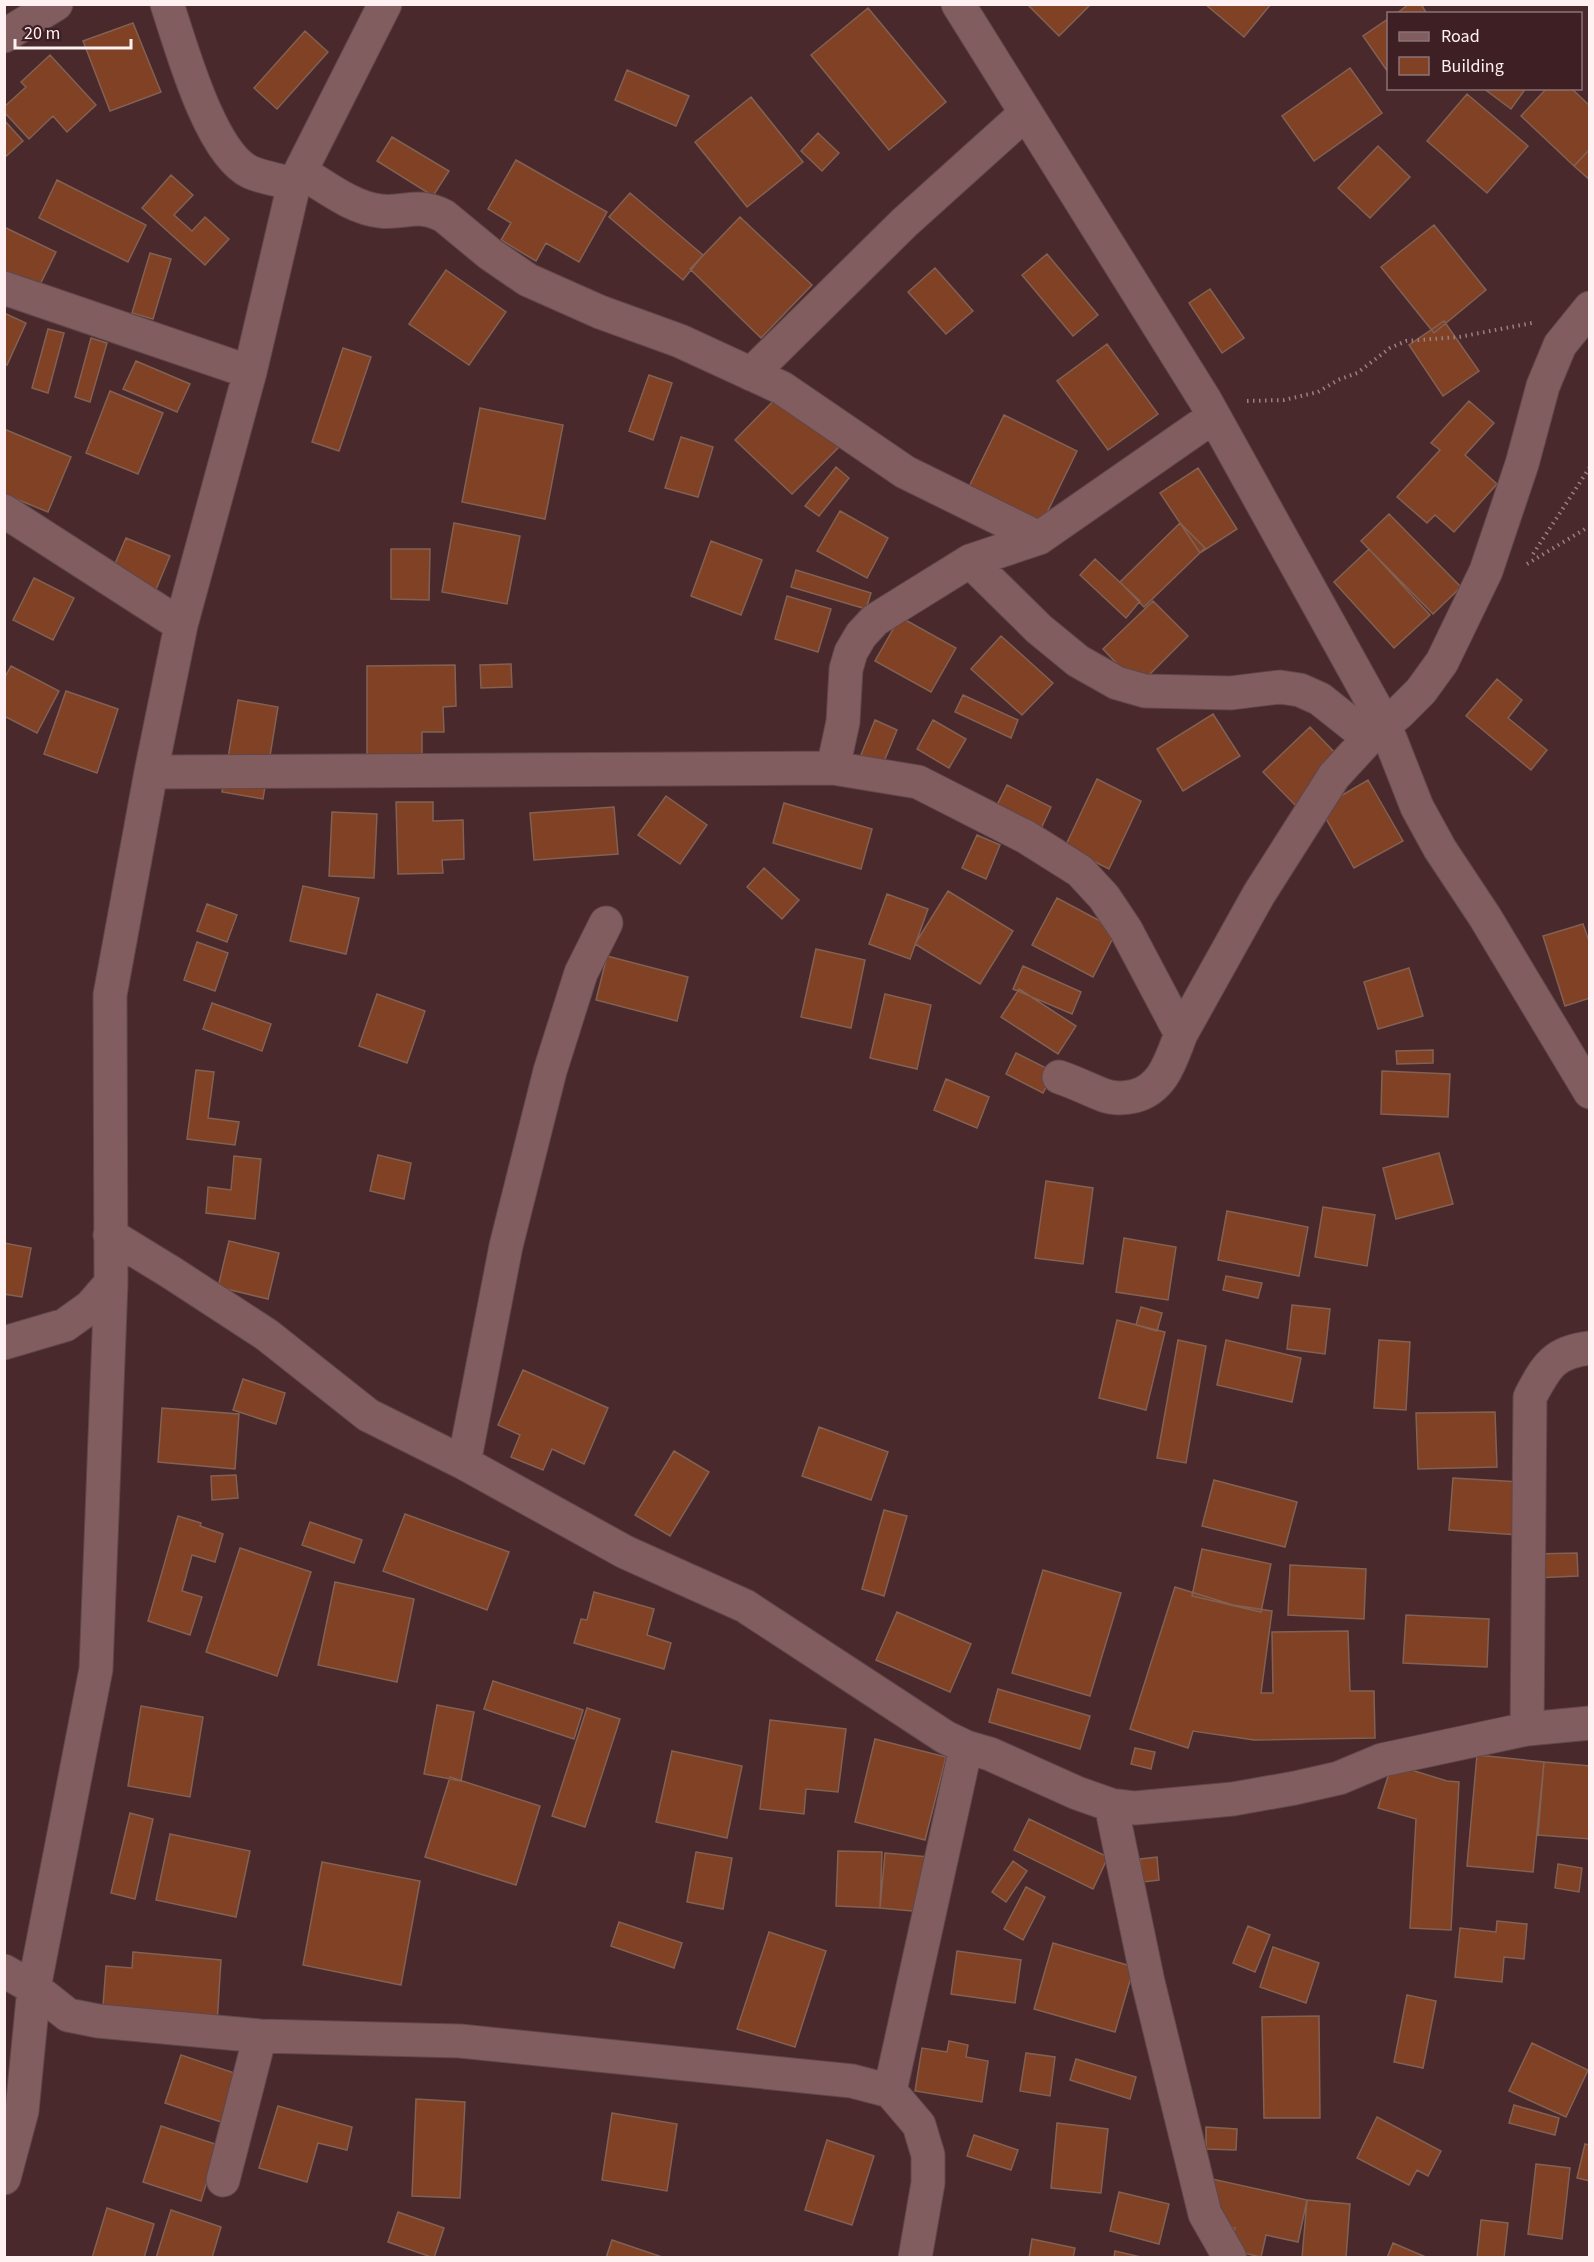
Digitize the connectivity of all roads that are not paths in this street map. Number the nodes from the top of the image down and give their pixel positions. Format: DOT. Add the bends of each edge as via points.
graph roads {
  1 [pos="56,4"];
  2 [pos="166,4"];
  3 [pos="385,4"];
  4 [pos="958,4"];
  5 [pos="4,36"];
  6 [pos="1026,113"];
  7 [pos="298,178"];
  8 [pos="4,288"];
  9 [pos="1585,313"];
  10 [pos="250,372"];
  11 [pos="751,374"];
  12 [pos="1209,408"];
  13 [pos="4,511"];
  14 [pos="1040,538"];
  15 [pos="970,561"];
  16 [pos="181,625"];
  17 [pos="1377,730"];
  18 [pos="833,768"];
  19 [pos="151,772"];
  20 [pos="606,923"];
  21 [pos="1181,1034"];
  22 [pos="1059,1077"];
  23 [pos="1590,1092"];
  24 [pos="110,1235"];
  25 [pos="111,1283"];
  26 [pos="4,1343"];
  27 [pos="1590,1348"];
  28 [pos="464,1463"];
  29 [pos="1590,1723"];
  30 [pos="1527,1729"];
  31 [pos="966,1747"];
  32 [pos="1111,1805"];
  33 [pos="4,1971"];
  34 [pos="34,1988"];
  35 [pos="260,2036"];
  36 [pos="890,2091"];
  37 [pos="4,2178"];
  38 [pos="223,2180"];
  39 [pos="915,2258"];
  40 [pos="1230,2258"];
  1 -- 5 [label="street"];
  2 -- 7 [label="street" via="207,120 225,151 249,172"];
  3 -- 7 [label="street"];
  4 -- 6 [label="street"];
  6 -- 11 [label="street" via="904,223"];
  6 -- 12 [label="street"];
  7 -- 10 [label="street"];
  7 -- 11 [label="street" via="357,205 381,211 421,208 435,212 528,280"];
  8 -- 10 [label="street"];
  9 -- 17 [label="street" via="1560,345 1543,386 1498,538 1442,662 1400,712"];
  10 -- 16 [label="street"];
  11 -- 14 [label="street" via="782,388 906,471"];
  12 -- 14 [label="street"];
  12 -- 17 [label="street"];
  13 -- 16 [label="street"];
  14 -- 15 [label="street"];
  15 -- 17 [label="street" via="1039,629 1078,661 1117,683 1145,691 1231,693 1280,687 1300,690"];
  15 -- 18 [label="street" via="874,620 861,635 846,669 843,722"];
  16 -- 19 [label="street"];
  17 -- 21 [label="street" via="1334,776 1259,894"];
  17 -- 23 [label="street" via="1440,849"];
  18 -- 19 [label="street"];
  18 -- 21 [label="street" via="918,782 1026,837 1080,871 1126,930"];
  19 -- 24 [label="street" via="110,995"];
  20 -- 28 [label="street" via="582,973 550,1071 506,1246"];
  21 -- 22 [label="street" via="1165,1072 1146,1093 1121,1099"];
  24 -- 25 [label="street"];
  24 -- 28 [label="street" via="267,1335 368,1415"];
  25 -- 26 [label="street" via="90,1307 65,1324"];
  25 -- 34 [label="street" via="96,1669"];
  27 -- 30 [label="street" via="1556,1357 1530,1397"];
  28 -- 31 [label="street" via="625,1552 745,1606 912,1717"];
  29 -- 30 [label="street"];
  30 -- 32 [label="street" via="1382,1760 1339,1778 1295,1788 1172,1805"];
  31 -- 32 [label="street"];
  31 -- 36 [label="street"];
  32 -- 40 [label="street" via="1148,1982 1205,2214"];
  33 -- 34 [label="street"];
  34 -- 35 [label="street" via="68,2015"];
  34 -- 37 [label="street" via="22,2111"];
  35 -- 36 [label="street" via="460,2041 852,2081"];
  35 -- 38 [label="street"];
  36 -- 39 [label="street" via="919,2125 928,2155 928,2183"];
}
